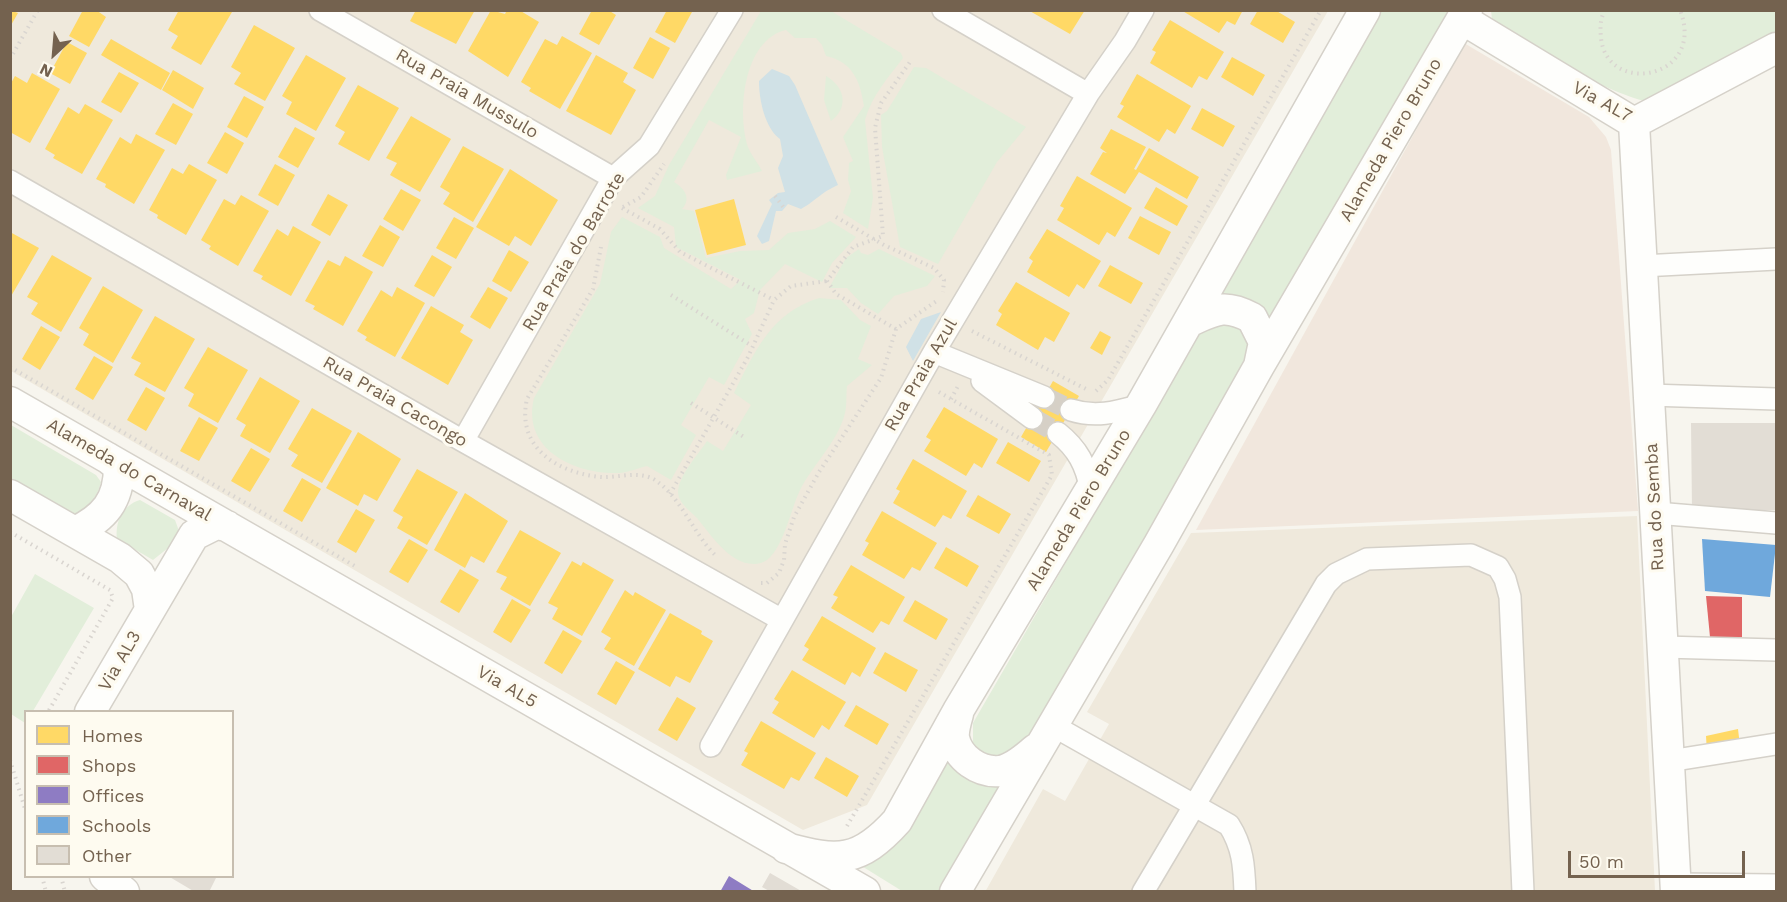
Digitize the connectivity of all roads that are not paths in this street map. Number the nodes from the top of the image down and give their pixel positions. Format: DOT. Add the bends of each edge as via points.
graph roads {
  1 [pos="320,10"];
  2 [pos="732,10"];
  3 [pos="943,10"];
  4 [pos="1143,10"];
  5 [pos="1365,10"];
  6 [pos="1464,15"];
  7 [pos="1776,48"];
  8 [pos="1088,94"];
  9 [pos="1634,123"];
  10 [pos="614,178"];
  11 [pos="10,181"];
  12 [pos="1776,259"];
  13 [pos="1642,266"];
  14 [pos="1188,322"];
  15 [pos="934,351"];
  16 [pos="1259,366"];
  17 [pos="959,373"];
  18 [pos="1649,395"];
  19 [pos="1044,397"];
  20 [pos="1776,399"];
  21 [pos="10,402"];
  22 [pos="1141,405"];
  23 [pos="1071,410"];
  24 [pos="1032,418"];
  25 [pos="1058,433"];
  26 [pos="463,441"];
  27 [pos="108,458"];
  28 [pos="1091,490"];
  29 [pos="10,495"];
  30 [pos="1656,513"];
  31 [pos="1776,523"];
  32 [pos="227,526"];
  33 [pos="75,532"];
  34 [pos="150,610"];
  35 [pos="782,621"];
  36 [pos="1663,647"];
  37 [pos="1776,650"];
  38 [pos="91,710"];
  39 [pos="958,711"];
  40 [pos="1045,736"];
  41 [pos="1776,744"];
  42 [pos="711,746"];
  43 [pos="1669,761"];
  44 [pos="1195,804"];
  45 [pos="786,848"];
  46 [pos="108,878"];
  47 [pos="1776,885"];
  48 [pos="1676,888"];
  49 [pos="124,891"];
  50 [pos="865,891"];
  51 [pos="955,891"];
  52 [pos="1143,891"];
  53 [pos="1245,891"];
  54 [pos="1523,891"];
  1 -- 10 [label="street, Rua Praia Mussulo"];
  2 -- 10 [label="street, Rua Praia do Barrote" via="649,146"];
  3 -- 8 [label="street"];
  4 -- 8 [label="street, Rua Praia Azul"];
  5 -- 14 [label="street, Alameda Piero Bruno"];
  6 -- 9 [label="street, Via AL7"];
  6 -- 16 [label="street, Alameda Piero Bruno"];
  7 -- 9 [label="street, Via AL7"];
  8 -- 15 [label="street, Rua Praia Azul"];
  9 -- 13 [label="street, Rua do Semba"];
  10 -- 26 [label="street, Rua Praia do Barrote"];
  11 -- 26 [label="street, Rua Praia Cacongo"];
  12 -- 13 [label="street"];
  13 -- 18 [label="street, Rua do Semba"];
  14 -- 16 [label="street" via="1216,309 1230,308 1252,318 1264,342"];
  14 -- 22 [label="street, Alameda Piero Bruno"];
  15 -- 17 [label="street"];
  15 -- 35 [label="street, Rua Praia Azul"];
  16 -- 40 [label="street, Alameda Piero Bruno"];
  17 -- 19 [label="street"];
  17 -- 24 [label="street"];
  18 -- 20 [label="street"];
  18 -- 30 [label="street, Rua do Semba"];
  21 -- 27 [label="street, Alameda do Carnaval"];
  22 -- 23 [label="street" via="1088,416"];
  22 -- 28 [label="street, Alameda Piero Bruno"];
  25 -- 28 [label="street" via="1080,456"];
  26 -- 35 [label="street, Rua Praia Cacongo"];
  27 -- 32 [label="street, Alameda do Carnaval"];
  27 -- 33 [label="street" via="119,467 119,485 109,507 94,523"];
  28 -- 39 [label="street, Alameda Piero Bruno"];
  29 -- 33 [label="street"];
  30 -- 31 [label="street"];
  30 -- 36 [label="street, Rua do Semba"];
  32 -- 34 [label="street, Alameda do Carnaval" via="216,524 194,535"];
  32 -- 45 [label="street, Via AL5"];
  33 -- 34 [label="street" via="139,574 147,589"];
  34 -- 38 [label="street, Via AL3"];
  35 -- 42 [label="street, Rua Praia Azul"];
  36 -- 37 [label="street"];
  36 -- 43 [label="street, Rua do Semba"];
  39 -- 40 [label="street" via="954,736 960,754 976,767 1000,771 1021,762"];
  39 -- 45 [label="street, Alameda Piero Bruno" via="886,834 855,855 824,858"];
  40 -- 44 [label="street"];
  40 -- 51 [label="street, Alameda Piero Bruno"];
  41 -- 43 [label="street"];
  43 -- 48 [label="street, Rua do Semba"];
  44 -- 52 [label="street"];
  44 -- 53 [label="street" via="1228,825 1239,840 1244,855"];
  44 -- 54 [label="street" via="1326,584 1336,574 1367,559 1471,555 1498,567 1510,597"];
  45 -- 50 [label="street"];
  46 -- 49 [label="street"];
  47 -- 48 [label="street"];
}
